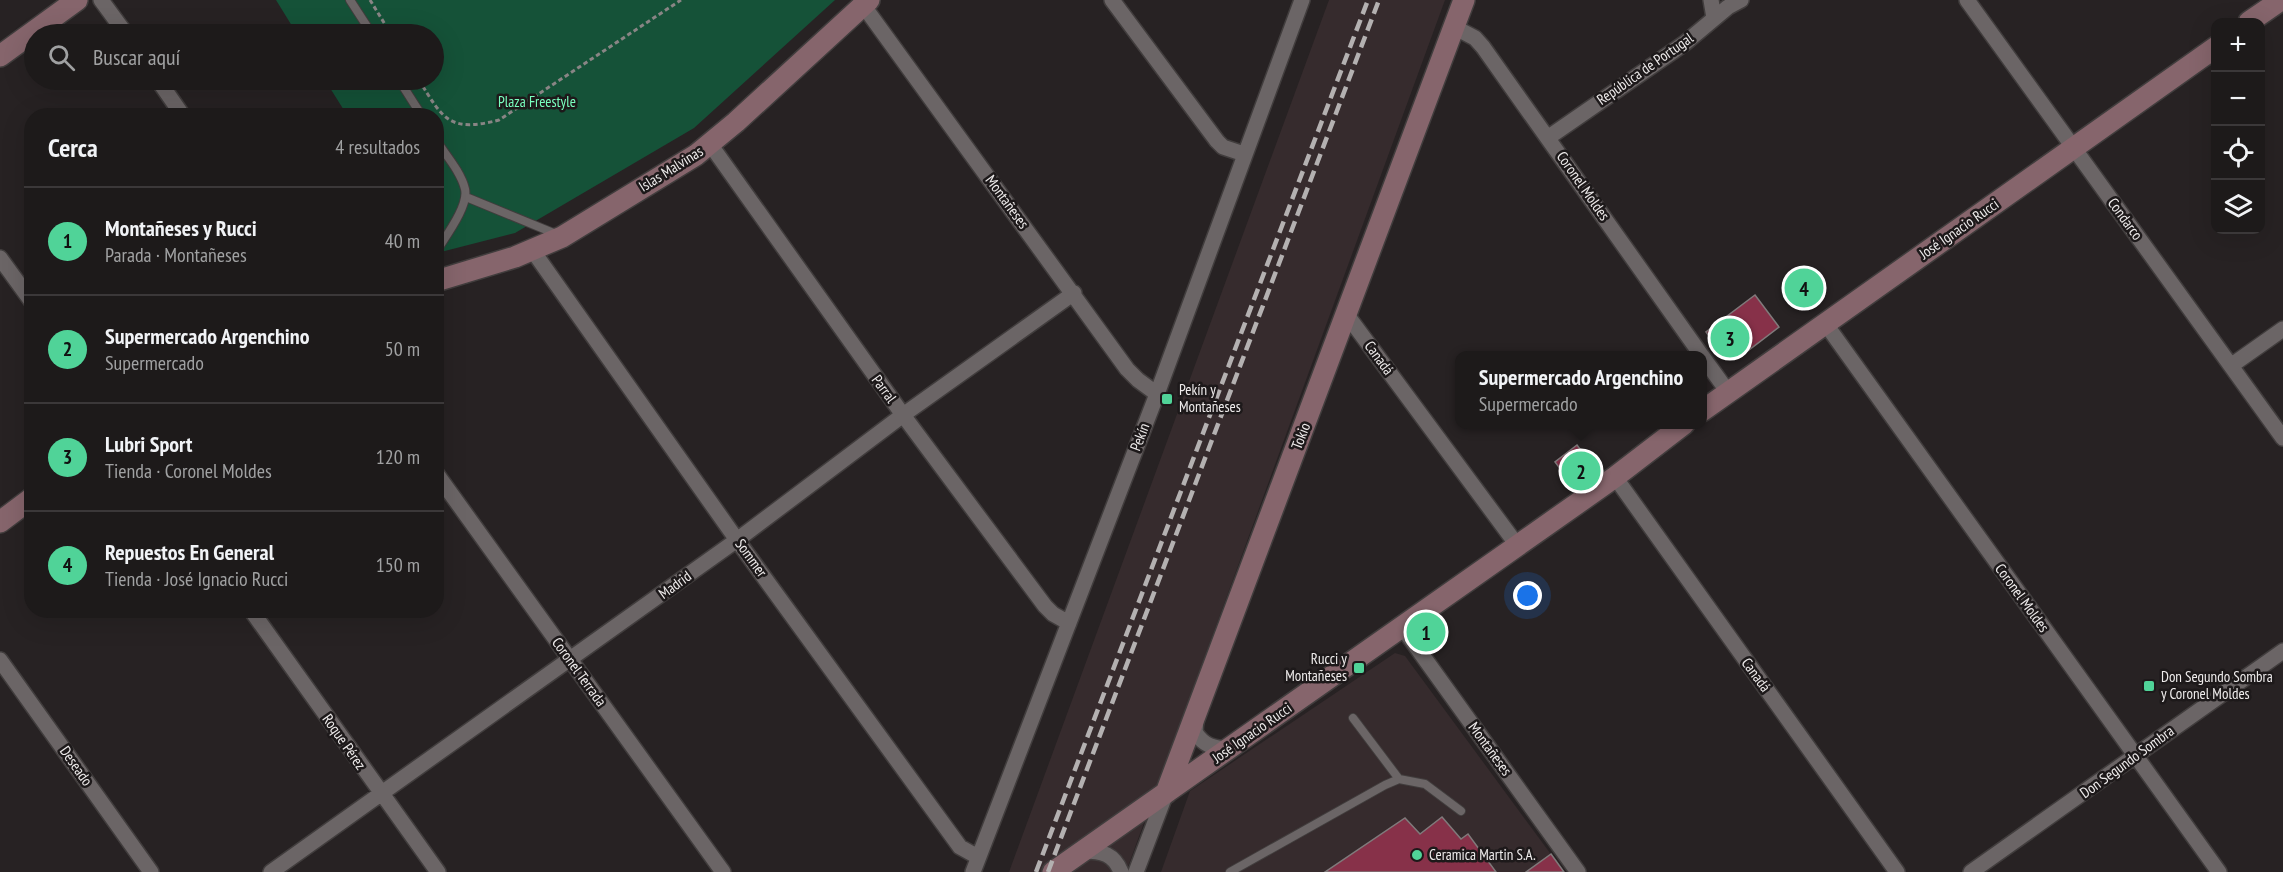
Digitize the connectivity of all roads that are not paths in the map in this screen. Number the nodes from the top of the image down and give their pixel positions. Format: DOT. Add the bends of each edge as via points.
graph roads {
  1 [pos="77,0"];
  2 [pos="101,0"];
  3 [pos="350,0"];
  4 [pos="1112,0"];
  5 [pos="1302,0"];
  6 [pos="1464,0"];
  7 [pos="1711,0"];
  8 [pos="1741,0"];
  9 [pos="1968,0"];
  10 [pos="2281,0"];
  11 [pos="866,3"];
  12 [pos="1714,18"];
  13 [pos="2255,18"];
  14 [pos="44,24"];
  15 [pos="119,24"];
  16 [pos="366,24"];
  17 [pos="1454,27"];
  18 [pos="24,39"];
  19 [pos="2211,51"];
  20 [pos="0,56"];
  21 [pos="165,90"];
  22 [pos="405,90"];
  23 [pos="177,108"];
  24 [pos="417,108"];
  25 [pos="1549,137"];
  26 [pos="710,144"];
  27 [pos="2073,148"];
  28 [pos="444,153"];
  29 [pos="1244,154"];
  30 [pos="466,197"];
  31 [pos="562,237"];
  32 [pos="444,238"];
  33 [pos="533,251"];
  34 [pos="0,258"];
  35 [pos="444,279"];
  36 [pos="24,291"];
  37 [pos="1074,293"];
  38 [pos="1347,315"];
  39 [pos="1825,323"];
  40 [pos="2283,329"];
  41 [pos="1699,351"];
  42 [pos="1707,363"];
  43 [pos="2232,365"];
  44 [pos="1728,392"];
  45 [pos="1157,394"];
  46 [pos="1707,407"];
  47 [pos="903,415"];
  48 [pos="1677,429"];
  49 [pos="2283,438"];
  50 [pos="1615,477"];
  51 [pos="444,484"];
  52 [pos="24,504"];
  53 [pos="0,522"];
  54 [pos="738,540"];
  55 [pos="1517,545"];
  56 [pos="257,618"];
  57 [pos="1069,623"];
  58 [pos="1402,627"];
  59 [pos="2283,651"];
  60 [pos="0,660"];
  61 [pos="571,660"];
  62 [pos="1196,713"];
  63 [pos="1353,718"];
  64 [pos="1229,749"];
  65 [pos="2136,757"];
  66 [pos="1399,779"];
  67 [pos="1166,793"];
  68 [pos="382,795"];
  69 [pos="1461,811"];
  70 [pos="1084,850"];
  71 [pos="976,864"];
  72 [pos="151,872"];
  73 [pos="271,872"];
  74 [pos="438,872"];
  75 [pos="723,872"];
  76 [pos="1053,872"];
  77 [pos="1121,872"];
  78 [pos="1136,872"];
  79 [pos="1230,872"];
  80 [pos="1578,872"];
  81 [pos="1897,872"];
  82 [pos="1971,872"];
  83 [pos="2219,872"];
  1 -- 14 [label="street"];
  2 -- 15 [label="street"];
  3 -- 16 [label="lane"];
  4 -- 29 [label="street" via="1217,141"];
  5 -- 29 [label="street, Pekín"];
  6 -- 17 [label="street, Tokio"];
  7 -- 12 [label="street"];
  8 -- 12 [label="street, República de Portugal"];
  9 -- 27 [label="street, Condarco"];
  10 -- 13 [label="street"];
  11 -- 26 [label="street, Islas Malvinas"];
  11 -- 37 [label="street, Montañeses"];
  12 -- 25 [label="street, República de Portugal" via="1685,43"];
  17 -- 25 [label="street, Coronel Moldes" via="1483,47"];
  17 -- 38 [label="street, Tokio"];
  18 -- 20 [label="street"];
  19 -- 27 [label="street, José Ignacio Rucci"];
  21 -- 23 [label="street"];
  22 -- 24 [label="lane"];
  25 -- 41 [label="street, Coronel Moldes"];
  26 -- 31 [label="street, Islas Malvinas"];
  26 -- 47 [label="street, Parral"];
  27 -- 39 [label="street, José Ignacio Rucci"];
  27 -- 43 [label="street, Condarco"];
  28 -- 30 [label="lane" via="463,183"];
  29 -- 45 [label="street, Pekín"];
  30 -- 31 [label="lane"];
  30 -- 32 [label="lane"];
  31 -- 33 [label="street, Islas Malvinas"];
  33 -- 35 [label="street, Islas Malvinas"];
  33 -- 54 [label="street, Sommer"];
  34 -- 36 [label="street"];
  37 -- 45 [label="street, Montañeses" via="1127,369"];
  37 -- 47 [label="street, Madrid"];
  38 -- 55 [label="street, Canadá"];
  38 -- 62 [label="street, Tokio"];
  39 -- 44 [label="street, José Ignacio Rucci"];
  39 -- 65 [label="street, Coronel Moldes"];
  40 -- 43 [label="street"];
  42 -- 44 [label="street, Coronel Moldes"];
  43 -- 49 [label="street, Condarco"];
  44 -- 46 [label="street, José Ignacio Rucci"];
  45 -- 57 [label="street, Pekín"];
  47 -- 54 [label="street, Madrid"];
  47 -- 57 [label="street, Parral" via="1045,606"];
  48 -- 50 [label="street, José Ignacio Rucci"];
  50 -- 55 [label="street, José Ignacio Rucci"];
  50 -- 81 [label="street, Canadá"];
  51 -- 61 [label="street, Coronel Terrada"];
  52 -- 53 [label="street"];
  54 -- 61 [label="street, Madrid"];
  54 -- 71 [label="street, Sommer"];
  55 -- 58 [label="street, José Ignacio Rucci"];
  56 -- 68 [label="street, Roque Pérez"];
  57 -- 71 [label="street, Pekín"];
  58 -- 64 [label="street, José Ignacio Rucci"];
  58 -- 80 [label="street, Montañeses"];
  59 -- 65 [label="street, Don Segundo Sombra"];
  60 -- 72 [label="street, Deseado"];
  61 -- 68 [label="street, Madrid"];
  61 -- 75 [label="street, Coronel Terrada"];
  62 -- 64 [label="street" via="1195,732 1199,738 1213,748"];
  62 -- 67 [label="street, Tokio"];
  63 -- 66 [label="lane"];
  64 -- 67 [label="street, José Ignacio Rucci"];
  65 -- 82 [label="street, Don Segundo Sombra"];
  65 -- 83 [label="street, Coronel Moldes"];
  66 -- 69 [label="lane" via="1425,784"];
  66 -- 79 [label="lane"];
  67 -- 70 [label="street, José Ignacio Rucci"];
  67 -- 78 [label="street, Tokio"];
  68 -- 73 [label="street, Madrid"];
  68 -- 74 [label="street, Roque Pérez"];
  70 -- 76 [label="street, José Ignacio Rucci"];
  70 -- 77 [label="street" via="1109,855"];
}
